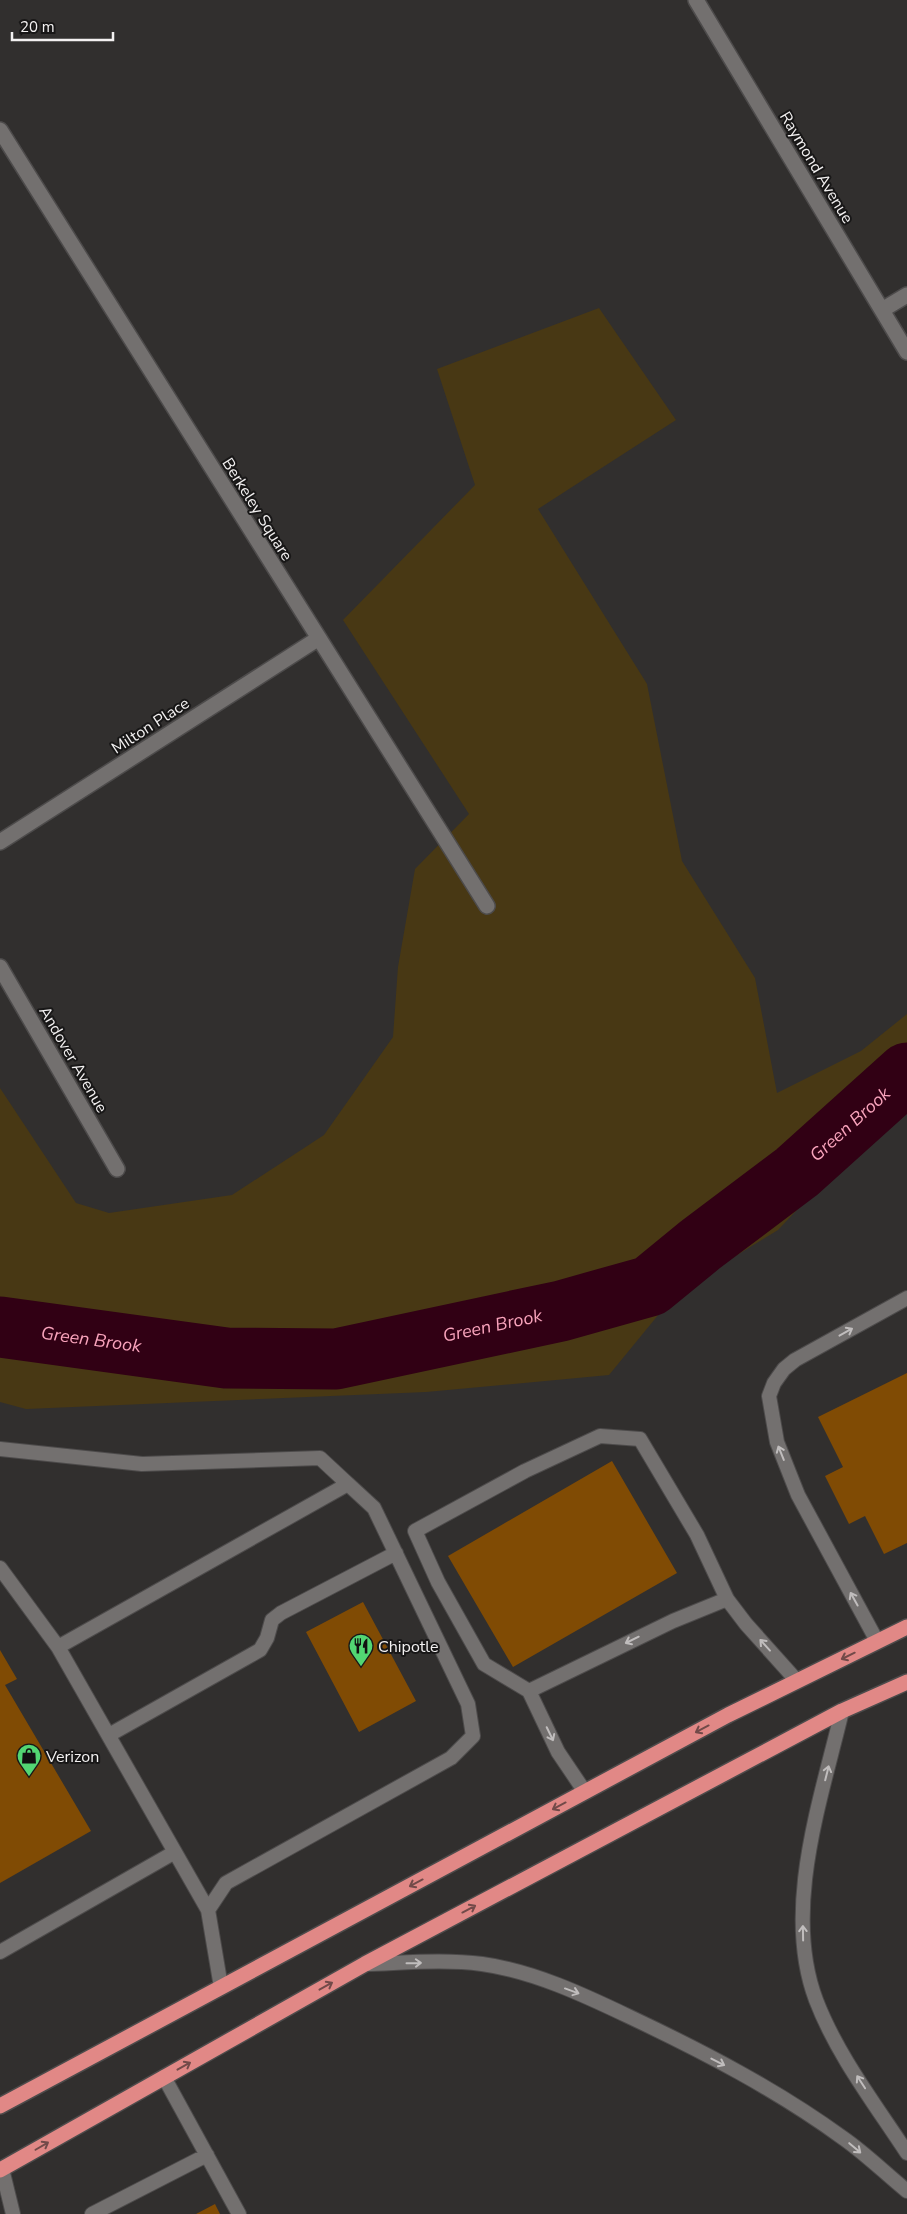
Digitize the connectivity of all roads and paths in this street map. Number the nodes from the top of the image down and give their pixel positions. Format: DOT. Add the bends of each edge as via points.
graph roads {
  1 [pos="696,0"];
  2 [pos="0,130"];
  3 [pos="907,295"];
  4 [pos="882,310"];
  5 [pos="907,352"];
  6 [pos="319,638"];
  7 [pos="0,842"];
  8 [pos="487,906"];
  9 [pos="0,967"];
  10 [pos="117,1169"];
  11 [pos="907,1298"];
  12 [pos="0,1449"];
  13 [pos="348,1484"];
  14 [pos="396,1553"];
  15 [pos="0,1568"];
  16 [pos="727,1599"];
  17 [pos="907,1627"];
  18 [pos="877,1641"];
  19 [pos="58,1646"];
  20 [pos="797,1681"];
  21 [pos="907,1682"];
  22 [pos="529,1691"];
  23 [pos="842,1711"];
  24 [pos="109,1734"];
  25 [pos="585,1792"];
  26 [pos="175,1852"];
  27 [pos="208,1910"];
  28 [pos="0,1952"];
  29 [pos="365,1964"];
  30 [pos="221,1987"];
  31 [pos="164,2077"];
  32 [pos="0,2106"];
  33 [pos="907,2153"];
  34 [pos="207,2155"];
  35 [pos="1,2169"];
  36 [pos="907,2192"];
  37 [pos="13,2214"];
  38 [pos="92,2214"];
  39 [pos="239,2214"];
  1 -- 4 [label="street, Raymond Avenue"];
  2 -- 6 [label="street, Berkeley Square"];
  3 -- 4 [label="street"];
  4 -- 5 [label="street, Raymond Avenue"];
  6 -- 7 [label="street, Milton Place"];
  6 -- 8 [label="street, Berkeley Square"];
  9 -- 10 [label="street, Andover Avenue"];
  18 -- 11 [label="lane, one-way" via="798,1494 777,1442 770,1396 784,1369 795,1360"];
  12 -- 13 [label="lane" via="142,1464 320,1458"];
  13 -- 14 [label="lane" via="374,1508"];
  13 -- 19 [label="lane"];
  14 -- 24 [label="lane" via="281,1613 272,1620 268,1638 260,1650"];
  14 -- 27 [label="lane" via="468,1704 473,1736 451,1758 226,1883"];
  15 -- 19 [label="lane"];
  20 -- 16 [label="lane, one-way"];
  16 -- 22 [label="lane, one-way" via="672,1621"];
  16 -- 22 [label="lane" via="697,1535 640,1439 600,1436 525,1471 415,1531 438,1582 484,1664"];
  17 -- 18 [label="highway"];
  18 -- 20 [label="highway, one-way"];
  19 -- 24 [label="lane"];
  20 -- 25 [label="highway, one-way"];
  21 -- 23 [label="highway"];
  22 -- 25 [label="lane, one-way" via="558,1752"];
  29 -- 23 [label="highway, one-way"];
  33 -- 23 [label="lane, one-way" via="839,2047 816,2000 803,1952 802,1910 807,1866"];
  24 -- 26 [label="lane"];
  25 -- 30 [label="highway, one-way"];
  26 -- 27 [label="lane"];
  26 -- 28 [label="lane"];
  27 -- 30 [label="lane"];
  31 -- 29 [label="highway, one-way"];
  29 -- 36 [label="lane, one-way" via="482,1964 516,1971 588,1997 729,2067 795,2105 845,2139"];
  30 -- 32 [label="highway"];
  31 -- 34 [label="lane"];
  35 -- 31 [label="highway, one-way"];
  34 -- 38 [label="lane"];
  34 -- 39 [label="lane"];
  35 -- 37 [label="lane"];
}
